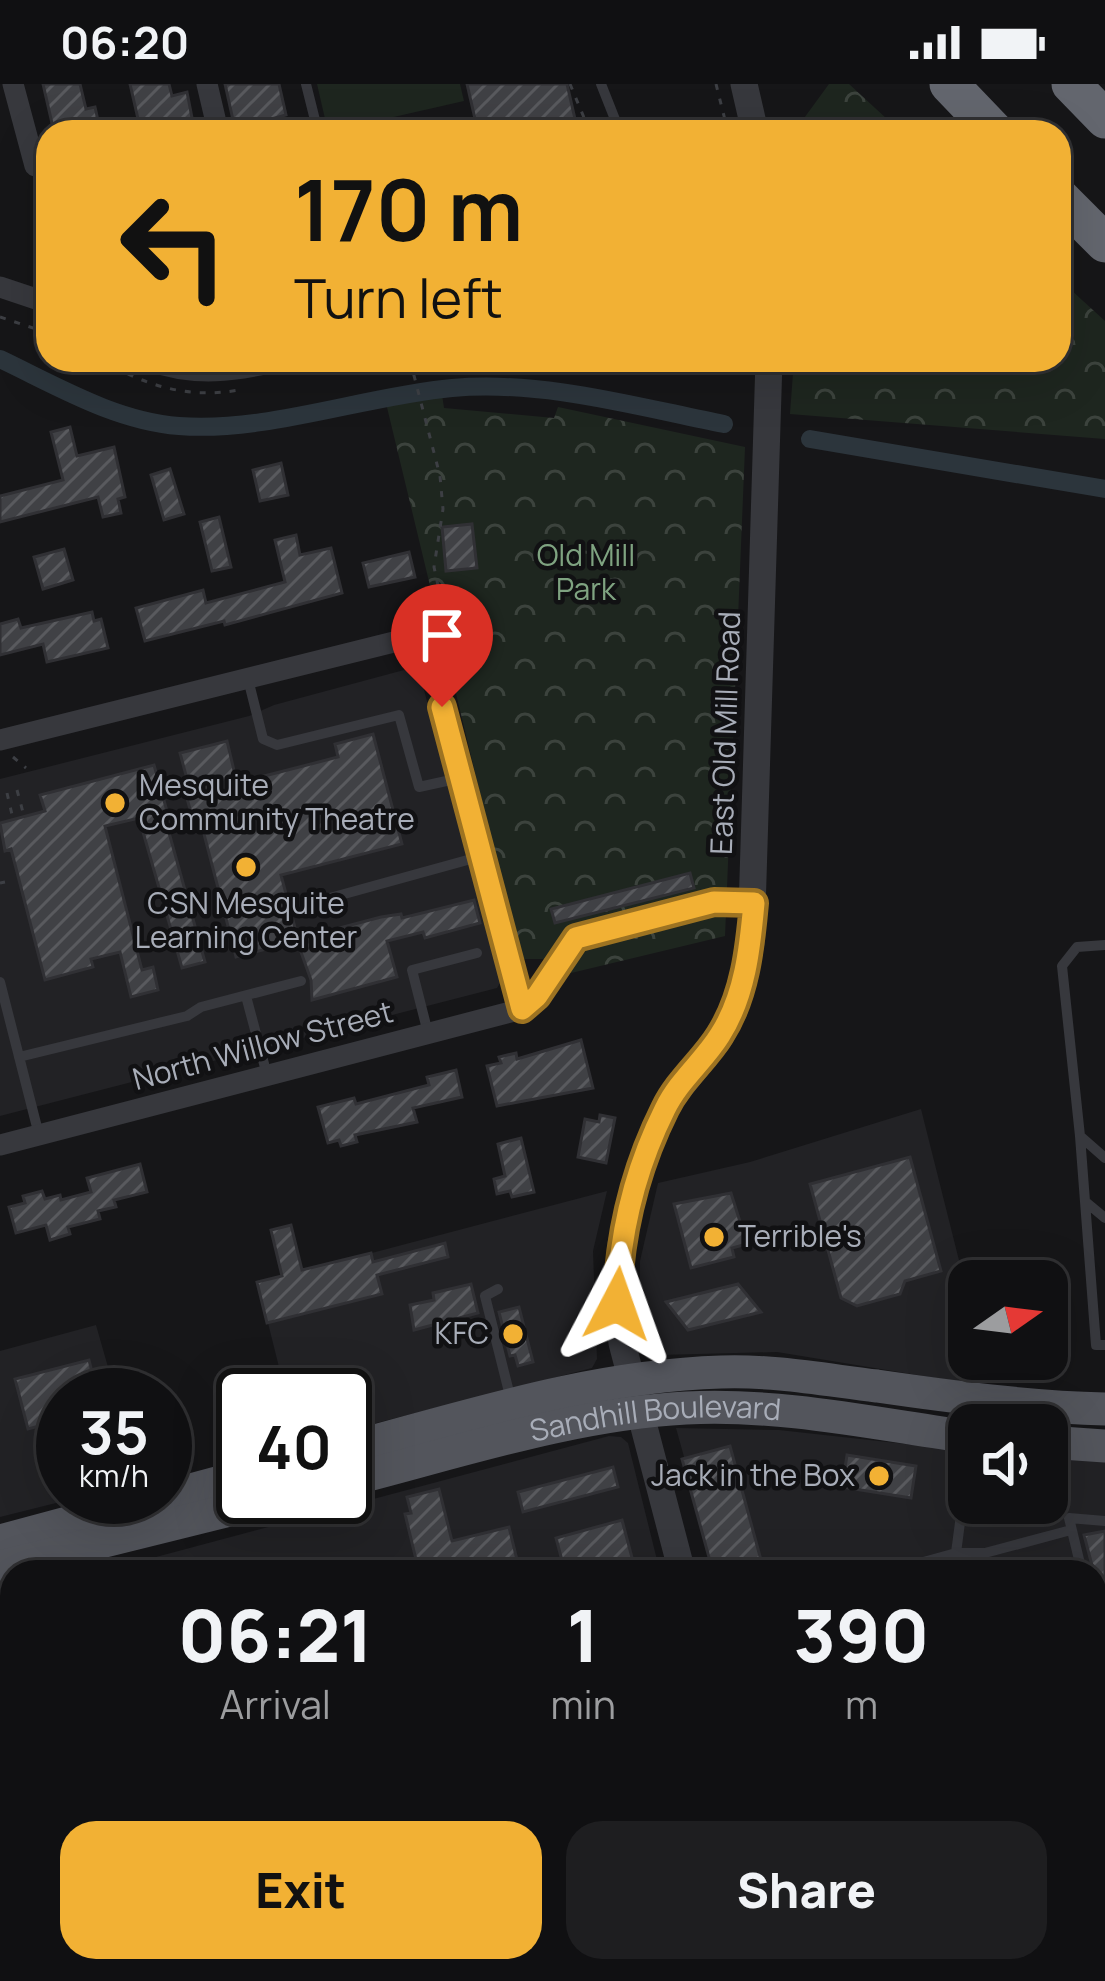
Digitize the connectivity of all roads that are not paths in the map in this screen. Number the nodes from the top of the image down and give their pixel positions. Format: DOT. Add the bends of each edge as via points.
graph roads {
  1 [pos="13,84"];
  2 [pos="207,84"];
  3 [pos="306,84"];
  4 [pos="601,84"];
  5 [pos="744,84"];
  6 [pos="949,84"];
  7 [pos="1071,84"];
  8 [pos="1090,84"];
  9 [pos="1105,97"];
  10 [pos="215,118"];
  11 [pos="1105,118"];
  12 [pos="315,120"];
  13 [pos="615,120"];
  14 [pos="752,120"];
  15 [pos="984,120"];
  16 [pos="35,166"];
  17 [pos="1071,209"];
  18 [pos="1105,243"];
  19 [pos="0,287"];
  20 [pos="36,299"];
  21 [pos="187,372"];
  22 [pos="235,372"];
  23 [pos="769,372"];
  24 [pos="422,635"];
  25 [pos="248,678"];
  26 [pos="0,740"];
  27 [pos="460,778"];
  28 [pos="482,856"];
  29 [pos="754,903"];
  30 [pos="308,904"];
  31 [pos="1105,945"];
  32 [pos="477,953"];
  33 [pos="302,981"];
  34 [pos="0,982"];
  35 [pos="246,996"];
  36 [pos="529,1002"];
  37 [pos="428,1033"];
  38 [pos="19,1057"];
  39 [pos="267,1076"];
  40 [pos="39,1135"];
  41 [pos="1080,1136"];
  42 [pos="0,1145"];
  43 [pos="1105,1158"];
  44 [pos="1088,1203"];
  45 [pos="1105,1218"];
  46 [pos="498,1289"];
  47 [pos="1105,1345"];
  48 [pos="629,1378"];
  49 [pos="512,1405"];
  50 [pos="1105,1409"];
  51 [pos="642,1414"];
  52 [pos="948,1434"];
  53 [pos="372,1442"];
  54 [pos="1068,1443"];
  55 [pos="1105,1445"];
  56 [pos="372,1474"];
  57 [pos="215,1514"];
  58 [pos="1105,1521"];
  59 [pos="64,1524"];
  60 [pos="960,1524"];
  61 [pos="1071,1530"];
  62 [pos="0,1541"];
  63 [pos="956,1553"];
  64 [pos="28,1560"];
  65 [pos="679,1560"];
  66 [pos="931,1560"];
  67 [pos="958,1560"];
  68 [pos="1079,1560"];
  1 -- 16 [label="street"];
  2 -- 10 [label="street"];
  3 -- 12 [label="lane"];
  4 -- 13 [label="lane"];
  5 -- 14 [label="street"];
  6 -- 15 [label="highway"];
  7 -- 11 [label="highway"];
  8 -- 9 [label="highway"];
  17 -- 18 [label="highway"];
  19 -- 20 [label="street"];
  21 -- 22 [label="street"];
  23 -- 29 [label="street, East Old Mill Road"];
  24 -- 25 [label="street"];
  24 -- 27 [label="lane"];
  25 -- 26 [label="street"];
  25 -- 27 [label="lane" via="263,739 277,746 399,715 419,788"];
  27 -- 28 [label="lane"];
  28 -- 30 [label="lane"];
  28 -- 36 [label="lane"];
  29 -- 36 [label="lane" via="714,902 576,938"];
  29 -- 48 [label="street, East Old Mill Road" via="734,1011 667,1104 631,1203 617,1304"];
  31 -- 41 [label="lane" via="1077,947 1062,966"];
  32 -- 37 [label="lane" via="412,970"];
  33 -- 35 [label="lane"];
  34 -- 38 [label="lane"];
  35 -- 38 [label="lane"];
  35 -- 39 [label="lane"];
  36 -- 37 [label="street, North Willow Street"];
  37 -- 39 [label="street, North Willow Street"];
  38 -- 40 [label="lane"];
  39 -- 40 [label="street, North Willow Street"];
  40 -- 42 [label="street, North Willow Street"];
  41 -- 43 [label="lane"];
  41 -- 44 [label="lane"];
  44 -- 45 [label="lane"];
  44 -- 47 [label="lane" via="1096,1346"];
  46 -- 49 [label="lane" via="485,1296"];
  48 -- 49 [label="main road, Sandhill Boulevard"];
  48 -- 50 [label="main road, Sandhill Boulevard" via="736,1372"];
  48 -- 51 [label="street, East Old Mill Road"];
  49 -- 53 [label="main road, Sandhill Boulevard"];
  51 -- 52 [label="main road, Sandhill Boulevard" via="806,1413"];
  51 -- 56 [label="main road, Sandhill Boulevard"];
  51 -- 65 [label="street, East Old Mill Road"];
  54 -- 55 [label="main road"];
  57 -- 64 [label="main road"];
  58 -- 61 [label="lane" via="1069,1518"];
  59 -- 62 [label="main road"];
  60 -- 63 [label="lane"];
  61 -- 63 [label="lane"];
  61 -- 68 [label="lane"];
  63 -- 66 [label="lane"];
  63 -- 67 [label="lane"];
}
